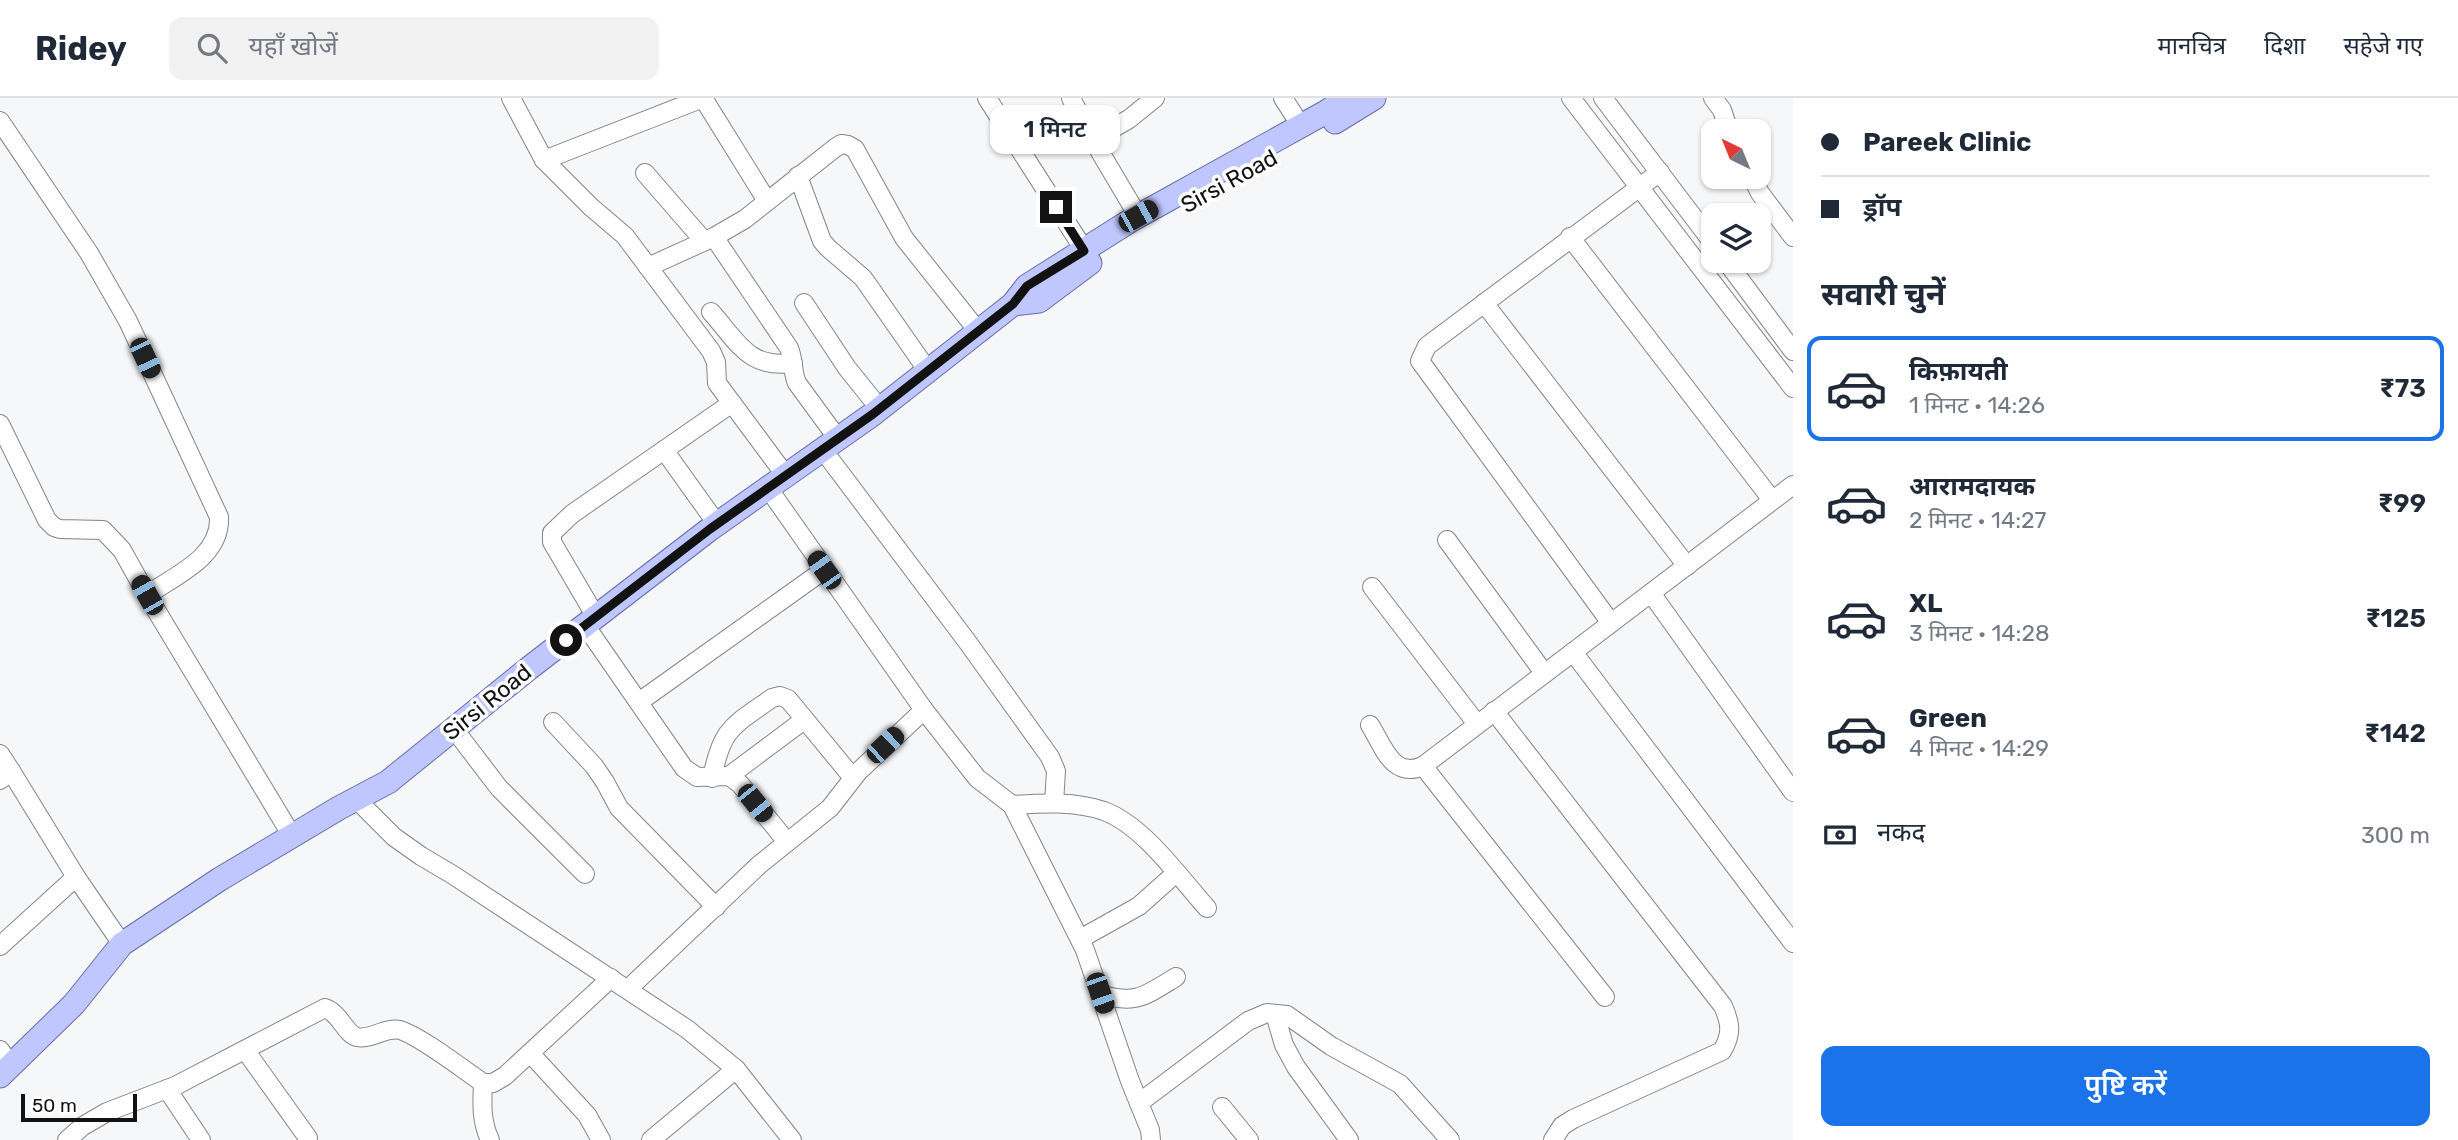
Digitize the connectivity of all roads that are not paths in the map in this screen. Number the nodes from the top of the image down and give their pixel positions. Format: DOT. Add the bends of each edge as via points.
graph roads {
  1 [pos="703,98"];
  2 [pos="987,98"];
  3 [pos="1070,98"];
  4 [pos="1155,98"];
  5 [pos="1283,98"];
  6 [pos="1347,98"];
  7 [pos="1374,98"];
  8 [pos="1571,98"];
  9 [pos="1603,98"];
  10 [pos="1713,98"];
  11 [pos="516,99"];
  12 [pos="1725,119"];
  13 [pos="0,121"];
  14 [pos="1301,126"];
  15 [pos="1093,140"];
  16 [pos="544,160"];
  17 [pos="1660,172"];
  18 [pos="645,173"];
  19 [pos="798,176"];
  20 [pos="1641,187"];
  21 [pos="1758,189"];
  22 [pos="767,201"];
  23 [pos="1138,216"];
  24 [pos="1701,227"];
  25 [pos="1570,237"];
  26 [pos="1793,237"];
  27 [pos="709,239"];
  28 [pos="1088,256"];
  29 [pos="648,267"];
  30 [pos="1735,273"];
  31 [pos="804,303"];
  32 [pos="1484,303"];
  33 [pos="711,312"];
  34 [pos="978,331"];
  35 [pos="1793,351"];
  36 [pos="793,363"];
  37 [pos="928,371"];
  38 [pos="1793,388"];
  39 [pos="732,403"];
  40 [pos="880,409"];
  41 [pos="0,424"];
  42 [pos="830,445"];
  43 [pos="664,450"];
  44 [pos="777,482"];
  45 [pos="1793,485"];
  46 [pos="1772,500"];
  47 [pos="717,524"];
  48 [pos="1447,540"];
  49 [pos="1687,566"];
  50 [pos="824,570"];
  51 [pos="1372,587"];
  52 [pos="1651,593"];
  53 [pos="147,595"];
  54 [pos="591,621"];
  55 [pos="1611,623"];
  56 [pos="1573,652"];
  57 [pos="1544,673"];
  58 [pos="639,702"];
  59 [pos="924,710"];
  60 [pos="1494,711"];
  61 [pos="804,720"];
  62 [pos="553,722"];
  63 [pos="1478,724"];
  64 [pos="1370,725"];
  65 [pos="454,729"];
  66 [pos="0,754"];
  67 [pos="1423,766"];
  68 [pos="5,776"];
  69 [pos="721,777"];
  70 [pos="853,778"];
  71 [pos="1793,792"];
  72 [pos="356,799"];
  73 [pos="1054,803"];
  74 [pos="1012,805"];
  75 [pos="292,836"];
  76 [pos="787,842"];
  77 [pos="585,873"];
  78 [pos="1176,873"];
  79 [pos="76,877"];
  80 [pos="716,907"];
  81 [pos="1207,908"];
  82 [pos="1080,939"];
  83 [pos="1793,943"];
  84 [pos="122,944"];
  85 [pos="0,946"];
  86 [pos="1175,977"];
  87 [pos="611,978"];
  88 [pos="628,989"];
  89 [pos="1100,993"];
  90 [pos="1605,997"];
  91 [pos="1275,1014"];
  92 [pos="245,1050"];
  93 [pos="530,1053"];
  94 [pos="4,1064"];
  95 [pos="736,1069"];
  96 [pos="483,1083"];
  97 [pos="167,1089"];
  98 [pos="1139,1103"];
  99 [pos="1222,1107"];
  100 [pos="88,1133"];
  101 [pos="308,1138"];
  102 [pos="67,1140"];
  103 [pos="201,1140"];
  104 [pos="490,1140"];
  105 [pos="601,1140"];
  106 [pos="651,1140"];
  107 [pos="792,1140"];
  108 [pos="1151,1140"];
  109 [pos="1249,1140"];
  110 [pos="1349,1140"];
  111 [pos="1450,1140"];
  112 [pos="1553,1140"];
  1 -- 16 [label="street"];
  1 -- 22 [label="street"];
  2 -- 28 [label="street"];
  3 -- 15 [label="street"];
  4 -- 15 [label="street"];
  5 -- 14 [label="street"];
  6 -- 14 [label="main road, Sirsi Road"];
  7 -- 28 [label="main road, Sirsi Road"];
  8 -- 20 [label="street"];
  9 -- 17 [label="street"];
  10 -- 12 [label="street"];
  11 -- 16 [label="street"];
  13 -- 53 [label="street" via="89,253 128,321 219,517 220,530 204,556"];
  14 -- 23 [label="main road, Sirsi Road"];
  15 -- 23 [label="street"];
  16 -- 29 [label="street" via="625,236"];
  17 -- 20 [label="street"];
  17 -- 24 [label="street"];
  18 -- 27 [label="street"];
  19 -- 22 [label="street"];
  19 -- 34 [label="street" via="841,144 855,149 904,239"];
  19 -- 37 [label="street" via="822,241 863,278"];
  20 -- 25 [label="street"];
  20 -- 38 [label="street"];
  21 -- 26 [label="street"];
  22 -- 27 [label="street"];
  23 -- 28 [label="main road, Sirsi Road"];
  25 -- 32 [label="street"];
  25 -- 46 [label="street"];
  27 -- 29 [label="street"];
  27 -- 36 [label="street" via="789,348"];
  28 -- 34 [label="main road, Sirsi Road" via="1039,301 1013,304"];
  29 -- 39 [label="street" via="714,356 717,383"];
  30 -- 35 [label="street"];
  31 -- 40 [label="street"];
  32 -- 49 [label="street"];
  32 -- 55 [label="street" via="1427,346 1420,361"];
  33 -- 36 [label="street" via="749,355 769,364"];
  34 -- 37 [label="main road, Sirsi Road"];
  36 -- 42 [label="street" via="793,375"];
  37 -- 40 [label="main road, Sirsi Road"];
  39 -- 43 [label="street"];
  39 -- 44 [label="street"];
  40 -- 42 [label="main road, Sirsi Road"];
  41 -- 53 [label="street" via="47,520 60,529 103,530 122,550"];
  42 -- 44 [label="main road, Sirsi Road"];
  42 -- 73 [label="street" via="1050,757 1056,771"];
  43 -- 47 [label="street"];
  43 -- 54 [label="street" via="552,533 552,542"];
  44 -- 47 [label="main road, Sirsi Road"];
  44 -- 50 [label="street"];
  45 -- 46 [label="street"];
  46 -- 49 [label="street"];
  47 -- 54 [label="main road, Sirsi Road"];
  48 -- 57 [label="street"];
  49 -- 52 [label="street"];
  50 -- 58 [label="street"];
  50 -- 59 [label="street"];
  51 -- 63 [label="street"];
  52 -- 55 [label="street"];
  52 -- 71 [label="street"];
  53 -- 75 [label="street"];
  54 -- 58 [label="street"];
  54 -- 65 [label="main road, Sirsi Road"];
  55 -- 56 [label="street"];
  56 -- 57 [label="street"];
  56 -- 83 [label="street"];
  57 -- 60 [label="street"];
  58 -- 69 [label="street" via="684,768 697,777"];
  59 -- 70 [label="street"];
  59 -- 74 [label="street" via="977,778"];
  60 -- 63 [label="street"];
  60 -- 112 [label="street" via="1723,1006 1730,1021 1730,1037 1722,1051 1573,1119"];
  61 -- 69 [label="street"];
  61 -- 69 [label="street" via="789,699 772,698 732,727 717,752"];
  61 -- 70 [label="street"];
  62 -- 80 [label="street" via="594,766 625,816"];
  63 -- 67 [label="street"];
  64 -- 67 [label="street" via="1403,770"];
  65 -- 72 [label="main road, Sirsi Road" via="388,782"];
  65 -- 77 [label="street" via="499,788"];
  66 -- 68 [label="street"];
  67 -- 90 [label="street"];
  68 -- 79 [label="street"];
  69 -- 76 [label="street" via="740,783"];
  70 -- 76 [label="street" via="830,807"];
  72 -- 75 [label="main road, Sirsi Road"];
  72 -- 87 [label="street" via="412,850"];
  73 -- 74 [label="street"];
  73 -- 78 [label="street" via="1096,809 1122,820"];
  74 -- 82 [label="street"];
  75 -- 84 [label="main road, Sirsi Road"];
  76 -- 80 [label="street"];
  78 -- 81 [label="street"];
  78 -- 82 [label="street" via="1139,906"];
  79 -- 84 [label="street"];
  79 -- 85 [label="street"];
  80 -- 88 [label="street"];
  82 -- 89 [label="street"];
  84 -- 94 [label="main road, Sirsi Road" via="74,1004"];
  86 -- 89 [label="street" via="1129,1000"];
  87 -- 88 [label="street"];
  87 -- 93 [label="street"];
  88 -- 95 [label="street" via="687,1028"];
  89 -- 98 [label="street"];
  91 -- 98 [label="street" via="1248,1021"];
  91 -- 110 [label="street" via="1296,1067"];
  91 -- 111 [label="street" via="1287,1015 1399,1084"];
  92 -- 96 [label="street" via="325,1008 335,1013 352,1035 400,1030"];
  92 -- 97 [label="street"];
  92 -- 101 [label="street"];
  93 -- 96 [label="street" via="505,1076"];
  93 -- 105 [label="street" via="587,1115"];
  95 -- 106 [label="street"];
  95 -- 107 [label="street"];
  96 -- 104 [label="street" via="481,1108"];
  97 -- 100 [label="street" via="107,1112"];
  97 -- 103 [label="street"];
  98 -- 108 [label="street"];
  99 -- 109 [label="street"];
  100 -- 102 [label="street"];
}
